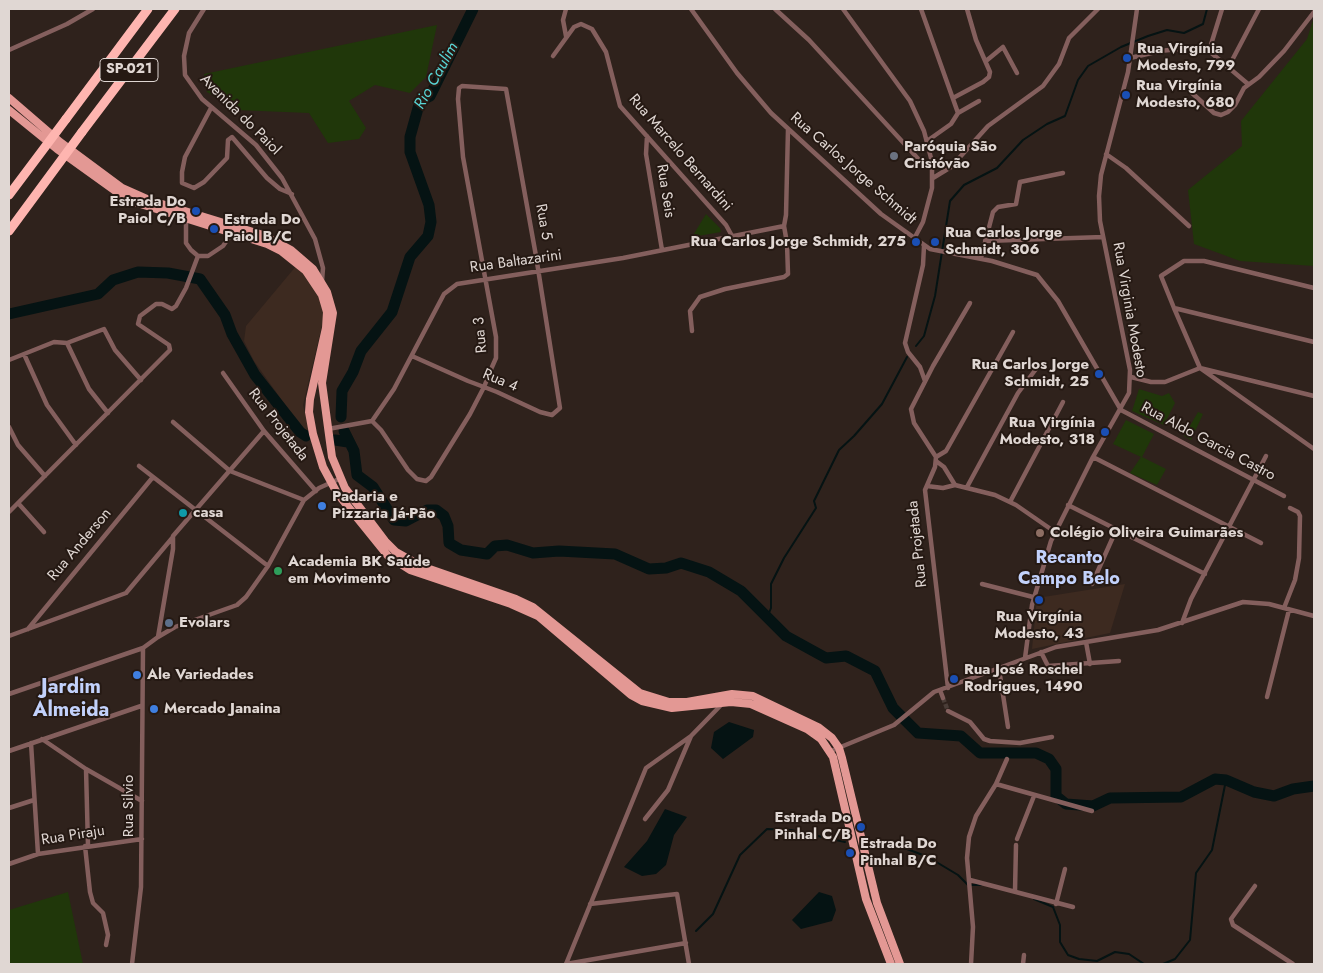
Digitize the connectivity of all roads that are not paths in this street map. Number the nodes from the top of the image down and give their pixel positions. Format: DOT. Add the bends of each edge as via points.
graph roads {
  1 [pos="93,9"];
  2 [pos="148,9"];
  3 [pos="175,9"];
  4 [pos="204,9"];
  5 [pos="566,9"];
  6 [pos="691,9"];
  7 [pos="774,9"];
  8 [pos="842,9"];
  9 [pos="921,9"];
  10 [pos="967,9"];
  11 [pos="1098,9"];
  12 [pos="1137,9"];
  13 [pos="1222,9"];
  14 [pos="1259,9"];
  15 [pos="1314,12"];
  16 [pos="566,36"];
  17 [pos="9,50"];
  18 [pos="1209,51"];
  19 [pos="553,56"];
  20 [pos="1130,58"];
  21 [pos="986,61"];
  22 [pos="1228,68"];
  23 [pos="1017,73"];
  24 [pos="1248,84"];
  25 [pos="506,90"];
  26 [pos="1192,93"];
  27 [pos="9,98"];
  28 [pos="953,98"];
  29 [pos="979,101"];
  30 [pos="211,108"];
  31 [pos="9,110"];
  32 [pos="958,113"];
  33 [pos="788,129"];
  34 [pos="647,136"];
  35 [pos="927,141"];
  36 [pos="1106,154"];
  37 [pos="932,166"];
  38 [pos="1063,173"];
  39 [pos="933,178"];
  40 [pos="9,195"];
  41 [pos="292,195"];
  42 [pos="186,219"];
  43 [pos="784,226"];
  44 [pos="1189,226"];
  45 [pos="9,231"];
  46 [pos="232,233"];
  47 [pos="732,236"];
  48 [pos="1103,237"];
  49 [pos="914,238"];
  50 [pos="985,241"];
  51 [pos="924,246"];
  52 [pos="662,250"];
  53 [pos="198,256"];
  54 [pos="981,258"];
  55 [pos="538,270"];
  56 [pos="486,279"];
  57 [pos="322,281"];
  58 [pos="1314,288"];
  59 [pos="970,303"];
  60 [pos="1174,308"];
  61 [pos="692,331"];
  62 [pos="1013,332"];
  63 [pos="67,342"];
  64 [pos="1314,342"];
  65 [pos="24,354"];
  66 [pos="412,356"];
  67 [pos="9,360"];
  68 [pos="920,366"];
  69 [pos="932,366"];
  70 [pos="1200,368"];
  71 [pos="1036,369"];
  72 [pos="223,373"];
  73 [pos="1131,377"];
  74 [pos="141,380"];
  75 [pos="925,381"];
  76 [pos="484,387"];
  77 [pos="1314,396"];
  78 [pos="1063,402"];
  79 [pos="323,404"];
  80 [pos="310,405"];
  81 [pos="1121,410"];
  82 [pos="108,412"];
  83 [pos="552,415"];
  84 [pos="372,421"];
  85 [pos="174,422"];
  86 [pos="9,427"];
  87 [pos="326,430"];
  88 [pos="264,431"];
  89 [pos="76,445"];
  90 [pos="316,445"];
  91 [pos="329,446"];
  92 [pos="1314,449"];
  93 [pos="1266,456"];
  94 [pos="1093,457"];
  95 [pos="936,459"];
  96 [pos="139,466"];
  97 [pos="230,470"];
  98 [pos="326,475"];
  99 [pos="45,476"];
  100 [pos="153,477"];
  101 [pos="339,479"];
  102 [pos="1252,479"];
  103 [pos="331,482"];
  104 [pos="955,485"];
  105 [pos="926,486"];
  106 [pos="967,487"];
  107 [pos="318,490"];
  108 [pos="1284,496"];
  109 [pos="304,500"];
  110 [pos="1010,502"];
  111 [pos="18,503"];
  112 [pos="1068,505"];
  113 [pos="1290,508"];
  114 [pos="9,512"];
  115 [pos="195,512"];
  116 [pos="1229,526"];
  117 [pos="1117,528"];
  118 [pos="44,532"];
  119 [pos="1055,532"];
  120 [pos="173,536"];
  121 [pos="1261,543"];
  122 [pos="268,566"];
  123 [pos="1205,574"];
  124 [pos="982,584"];
  125 [pos="1092,584"];
  126 [pos="1033,597"];
  127 [pos="1286,609"];
  128 [pos="1314,616"];
  129 [pos="1182,623"];
  130 [pos="28,630"];
  131 [pos="9,636"];
  132 [pos="158,637"];
  133 [pos="1086,642"];
  134 [pos="143,648"];
  135 [pos="1041,652"];
  136 [pos="1025,658"];
  137 [pos="1119,661"];
  138 [pos="1090,664"];
  139 [pos="999,669"];
  140 [pos="948,688"];
  141 [pos="940,690"];
  142 [pos="9,694"];
  143 [pos="1267,697"];
  144 [pos="943,698"];
  145 [pos="724,703"];
  146 [pos="141,706"];
  147 [pos="948,711"];
  148 [pos="1008,728"];
  149 [pos="690,736"];
  150 [pos="1052,737"];
  151 [pos="42,739"];
  152 [pos="31,743"];
  153 [pos="839,748"];
  154 [pos="831,750"];
  155 [pos="9,751"];
  156 [pos="1007,759"];
  157 [pos="86,769"];
  158 [pos="996,784"];
  159 [pos="1034,796"];
  160 [pos="34,800"];
  161 [pos="142,801"];
  162 [pos="9,808"];
  163 [pos="1092,812"];
  164 [pos="645,819"];
  165 [pos="1017,838"];
  166 [pos="142,839"];
  167 [pos="1016,845"];
  168 [pos="86,846"];
  169 [pos="38,854"];
  170 [pos="9,864"];
  171 [pos="1065,869"];
  172 [pos="970,880"];
  173 [pos="1255,886"];
  174 [pos="1015,890"];
  175 [pos="590,904"];
  176 [pos="1056,904"];
  177 [pos="1073,907"];
  178 [pos="686,943"];
  179 [pos="106,945"];
  180 [pos="1024,955"];
  181 [pos="132,964"];
  182 [pos="566,964"];
  183 [pos="689,964"];
  184 [pos="891,964"];
  185 [pos="900,964"];
  186 [pos="971,964"];
  187 [pos="1023,964"];
  188 [pos="1294,964"];
  1 -- 17 [label="street"];
  2 -- 40 [label="highway, SP-021, bridge"];
  3 -- 45 [label="highway, SP-021, bridge"];
  4 -- 30 [label="street, Avenida do Paiol" via="195,21 186,44 185,75 192,88"];
  5 -- 16 [label="street" via="563,20"];
  6 -- 33 [label="street, Rua Carlos Jorge Schmidt" via="737,72"];
  7 -- 37 [label="street" via="815,46 922,163"];
  8 -- 35 [label="street" via="910,101"];
  9 -- 28 [label="street"];
  10 -- 21 [label="street"];
  11 -- 39 [label="street" via="1069,38 1059,64 1043,86 988,126 951,167"];
  12 -- 20 [label="street, Rua Virginia Modesto"];
  13 -- 18 [label="street"];
  14 -- 22 [label="street"];
  15 -- 24 [label="street" via="1284,51"];
  16 -- 19 [label="street"];
  16 -- 34 [label="street, Rua Marcelo Bernardini" via="581,24 589,26 597,35 606,52 620,106"];
  18 -- 20 [label="street" via="1186,47"];
  18 -- 22 [label="street"];
  20 -- 36 [label="street, Rua Virginia Modesto"];
  21 -- 23 [label="street" via="1003,46"];
  21 -- 28 [label="street" via="989,77"];
  22 -- 24 [label="street"];
  24 -- 26 [label="street" via="1233,108 1224,114 1210,111"];
  25 -- 55 [label="street, Rua 5"];
  25 -- 56 [label="street, Rua 3" via="460,87 458,99 458,120"];
  27 -- 57 [label="main road" via="16,107 122,188 149,200 263,235 303,260"];
  28 -- 32 [label="street"];
  29 -- 32 [label="street"];
  30 -- 41 [label="street, Avenida do Paiol" via="264,153"];
  30 -- 41 [label="street" via="185,157 182,183 194,188 204,182 227,158 228,140 232,137 267,178"];
  31 -- 42 [label="main road" via="128,200"];
  32 -- 35 [label="street" via="951,124"];
  33 -- 43 [label="street"];
  33 -- 49 [label="street, Rua Carlos Jorge Schmidt" via="881,214"];
  34 -- 47 [label="street, Rua Marcelo Bernardini" via="726,225"];
  34 -- 52 [label="street, Rua Seis" via="646,154"];
  35 -- 37 [label="street"];
  36 -- 44 [label="street" via="1126,168"];
  36 -- 48 [label="street, Rua Virginia Modesto" via="1099,196"];
  37 -- 39 [label="street"];
  38 -- 50 [label="street" via="1020,182 1016,204 995,209"];
  39 -- 49 [label="street" via="925,216"];
  41 -- 57 [label="street, Avenida do Paiol" via="319,250"];
  42 -- 46 [label="main road"];
  42 -- 53 [label="street" via="186,243"];
  43 -- 47 [label="street, Rua Baltazarini"];
  43 -- 61 [label="street" via="789,263 787,276 700,297 690,311"];
  46 -- 53 [label="street" via="223,246 208,256"];
  46 -- 80 [label="main road" via="282,251 306,271 322,295 327,319 311,386"];
  47 -- 52 [label="street, Rua Baltazarini"];
  48 -- 50 [label="street"];
  48 -- 73 [label="street, Rua Virginia Modesto"];
  49 -- 51 [label="street, Rua Carlos Jorge Schmidt"];
  50 -- 54 [label="street"];
  51 -- 54 [label="street, Rua Carlos Jorge Schmidt"];
  51 -- 68 [label="street" via="906,343 910,356"];
  52 -- 55 [label="street, Rua Baltazarini"];
  53 -- 74 [label="street" via="176,306 172,309 156,304 140,316 138,324 169,345 170,350"];
  54 -- 81 [label="street, Rua Carlos Jorge Schmidt" via="1033,273 1042,280 1058,301"];
  55 -- 56 [label="street, Rua Baltazarini"];
  55 -- 83 [label="street, Rua 5" via="560,401 558,410"];
  56 -- 66 [label="street, Rua Baltazarini" via="457,284 444,294"];
  56 -- 76 [label="street, Rua 3" via="497,349"];
  57 -- 79 [label="main road" via="331,302 333,322 322,383"];
  58 -- 60 [label="street" via="1204,261 1184,261 1161,276"];
  59 -- 69 [label="street"];
  60 -- 64 [label="street"];
  60 -- 70 [label="street"];
  62 -- 95 [label="street, Rua Projetada" via="942,456"];
  63 -- 65 [label="street" via="54,342"];
  63 -- 74 [label="street" via="104,329 115,350"];
  63 -- 82 [label="street" via="89,389"];
  65 -- 67 [label="street"];
  65 -- 89 [label="street" via="47,405"];
  66 -- 76 [label="street, Rua 4"];
  66 -- 84 [label="street, Rua Baltazarini" via="385,405"];
  68 -- 69 [label="street"];
  68 -- 75 [label="street"];
  69 -- 75 [label="street"];
  70 -- 73 [label="street" via="1165,382"];
  70 -- 77 [label="street"];
  70 -- 92 [label="street"];
  71 -- 106 [label="street" via="1018,393"];
  72 -- 88 [label="street, Rua Projetada"];
  73 -- 81 [label="street, Rua Virginia Modesto" via="1129,393"];
  74 -- 82 [label="street"];
  75 -- 95 [label="street" via="911,409 911,417"];
  76 -- 83 [label="street, Rua 4"];
  76 -- 84 [label="street, Rua 3" via="426,481 417,479 408,470"];
  78 -- 110 [label="street"];
  79 -- 80 [label="main road" via="314,402"];
  79 -- 87 [label="main road"];
  80 -- 90 [label="main road"];
  81 -- 94 [label="street, Rua Virginia Modesto"];
  81 -- 102 [label="street, Rua Aldo Garcia Castro"];
  82 -- 89 [label="street"];
  84 -- 87 [label="street"];
  85 -- 97 [label="street"];
  86 -- 99 [label="street" via="18,445"];
  87 -- 91 [label="main road"];
  88 -- 97 [label="street"];
  88 -- 107 [label="street, Rua Projetada"];
  89 -- 99 [label="street"];
  90 -- 91 [label="main road"];
  90 -- 98 [label="main road"];
  91 -- 101 [label="main road"];
  93 -- 102 [label="street"];
  94 -- 112 [label="street, Rua Virginia Modesto"];
  94 -- 116 [label="street"];
  95 -- 104 [label="street"];
  95 -- 105 [label="street, Rua Projetada"];
  96 -- 100 [label="street"];
  97 -- 109 [label="street"];
  97 -- 115 [label="street"];
  98 -- 103 [label="main road"];
  98 -- 107 [label="street"];
  99 -- 111 [label="street"];
  100 -- 115 [label="street"];
  100 -- 130 [label="street, Rua Anderson"];
  101 -- 103 [label="street"];
  101 -- 153 [label="main road" via="385,541 406,560 533,607 640,692 669,702 732,694 753,696 818,727"];
  102 -- 108 [label="street, Rua Aldo Garcia Castro"];
  102 -- 116 [label="street"];
  103 -- 107 [label="street"];
  103 -- 145 [label="main road" via="388,556 423,575 538,616 631,695 664,708"];
  104 -- 105 [label="street" via="943,488"];
  104 -- 106 [label="street"];
  105 -- 140 [label="street, Rua Projetada"];
  106 -- 110 [label="street"];
  107 -- 109 [label="street"];
  109 -- 122 [label="street"];
  110 -- 119 [label="street"];
  111 -- 114 [label="street"];
  111 -- 118 [label="street"];
  112 -- 117 [label="street"];
  112 -- 119 [label="street, Rua Virginia Modesto"];
  113 -- 127 [label="street" via="1300,516 1299,558"];
  115 -- 120 [label="street"];
  115 -- 122 [label="street"];
  116 -- 121 [label="street"];
  116 -- 123 [label="street"];
  117 -- 123 [label="street"];
  117 -- 125 [label="street"];
  119 -- 126 [label="street, Rua Virginia Modesto"];
  120 -- 130 [label="street" via="126,593"];
  120 -- 132 [label="street"];
  122 -- 132 [label="street" via="256,586 237,605 175,627"];
  123 -- 129 [label="street"];
  124 -- 126 [label="street"];
  126 -- 136 [label="street, Rua Virginia Modesto"];
  127 -- 128 [label="street"];
  127 -- 129 [label="street" via="1262,602 1243,602"];
  127 -- 143 [label="street"];
  129 -- 133 [label="street" via="1122,638"];
  130 -- 131 [label="street"];
  132 -- 134 [label="street"];
  133 -- 135 [label="street"];
  133 -- 138 [label="street"];
  134 -- 142 [label="street"];
  134 -- 146 [label="street, Rua Silvio"];
  135 -- 136 [label="street"];
  135 -- 138 [label="street" via="1048,666"];
  136 -- 139 [label="street"];
  137 -- 138 [label="street"];
  139 -- 140 [label="street"];
  139 -- 148 [label="street"];
  140 -- 141 [label="street"];
  141 -- 144 [label="street"];
  141 -- 153 [label="street" via="887,729"];
  145 -- 149 [label="street"];
  145 -- 154 [label="main road" via="751,704 776,714 816,735"];
  146 -- 151 [label="street"];
  146 -- 161 [label="street, Rua Silvio"];
  147 -- 150 [label="street" via="970,722 984,739 990,741 1020,742"];
  149 -- 164 [label="street" via="668,790"];
  149 -- 175 [label="street" via="646,768"];
  151 -- 152 [label="street"];
  151 -- 157 [label="street"];
  152 -- 155 [label="street"];
  152 -- 160 [label="street"];
  153 -- 154 [label="street"];
  153 -- 185 [label="main road" via="868,874"];
  154 -- 184 [label="main road" via="866,899"];
  156 -- 158 [label="street"];
  157 -- 161 [label="street"];
  157 -- 168 [label="street"];
  158 -- 159 [label="street"];
  158 -- 172 [label="street" via="979,811 970,834 967,858"];
  159 -- 163 [label="street"];
  159 -- 165 [label="street"];
  160 -- 162 [label="street"];
  160 -- 169 [label="street"];
  161 -- 166 [label="street, Rua Silvio"];
  166 -- 168 [label="street, Rua Piraju"];
  166 -- 181 [label="street, Rua Silvio" via="141,887"];
  167 -- 174 [label="street"];
  168 -- 169 [label="street, Rua Piraju"];
  168 -- 179 [label="street" via="91,899 103,913 108,935"];
  169 -- 170 [label="street, Rua Piraju"];
  171 -- 176 [label="street"];
  172 -- 174 [label="street"];
  172 -- 186 [label="street"];
  173 -- 188 [label="street" via="1231,919 1233,925"];
  174 -- 176 [label="street"];
  175 -- 178 [label="street" via="677,894"];
  175 -- 182 [label="street"];
  176 -- 177 [label="street"];
  178 -- 182 [label="street"];
  178 -- 183 [label="street"];
  180 -- 187 [label="street"];
}
